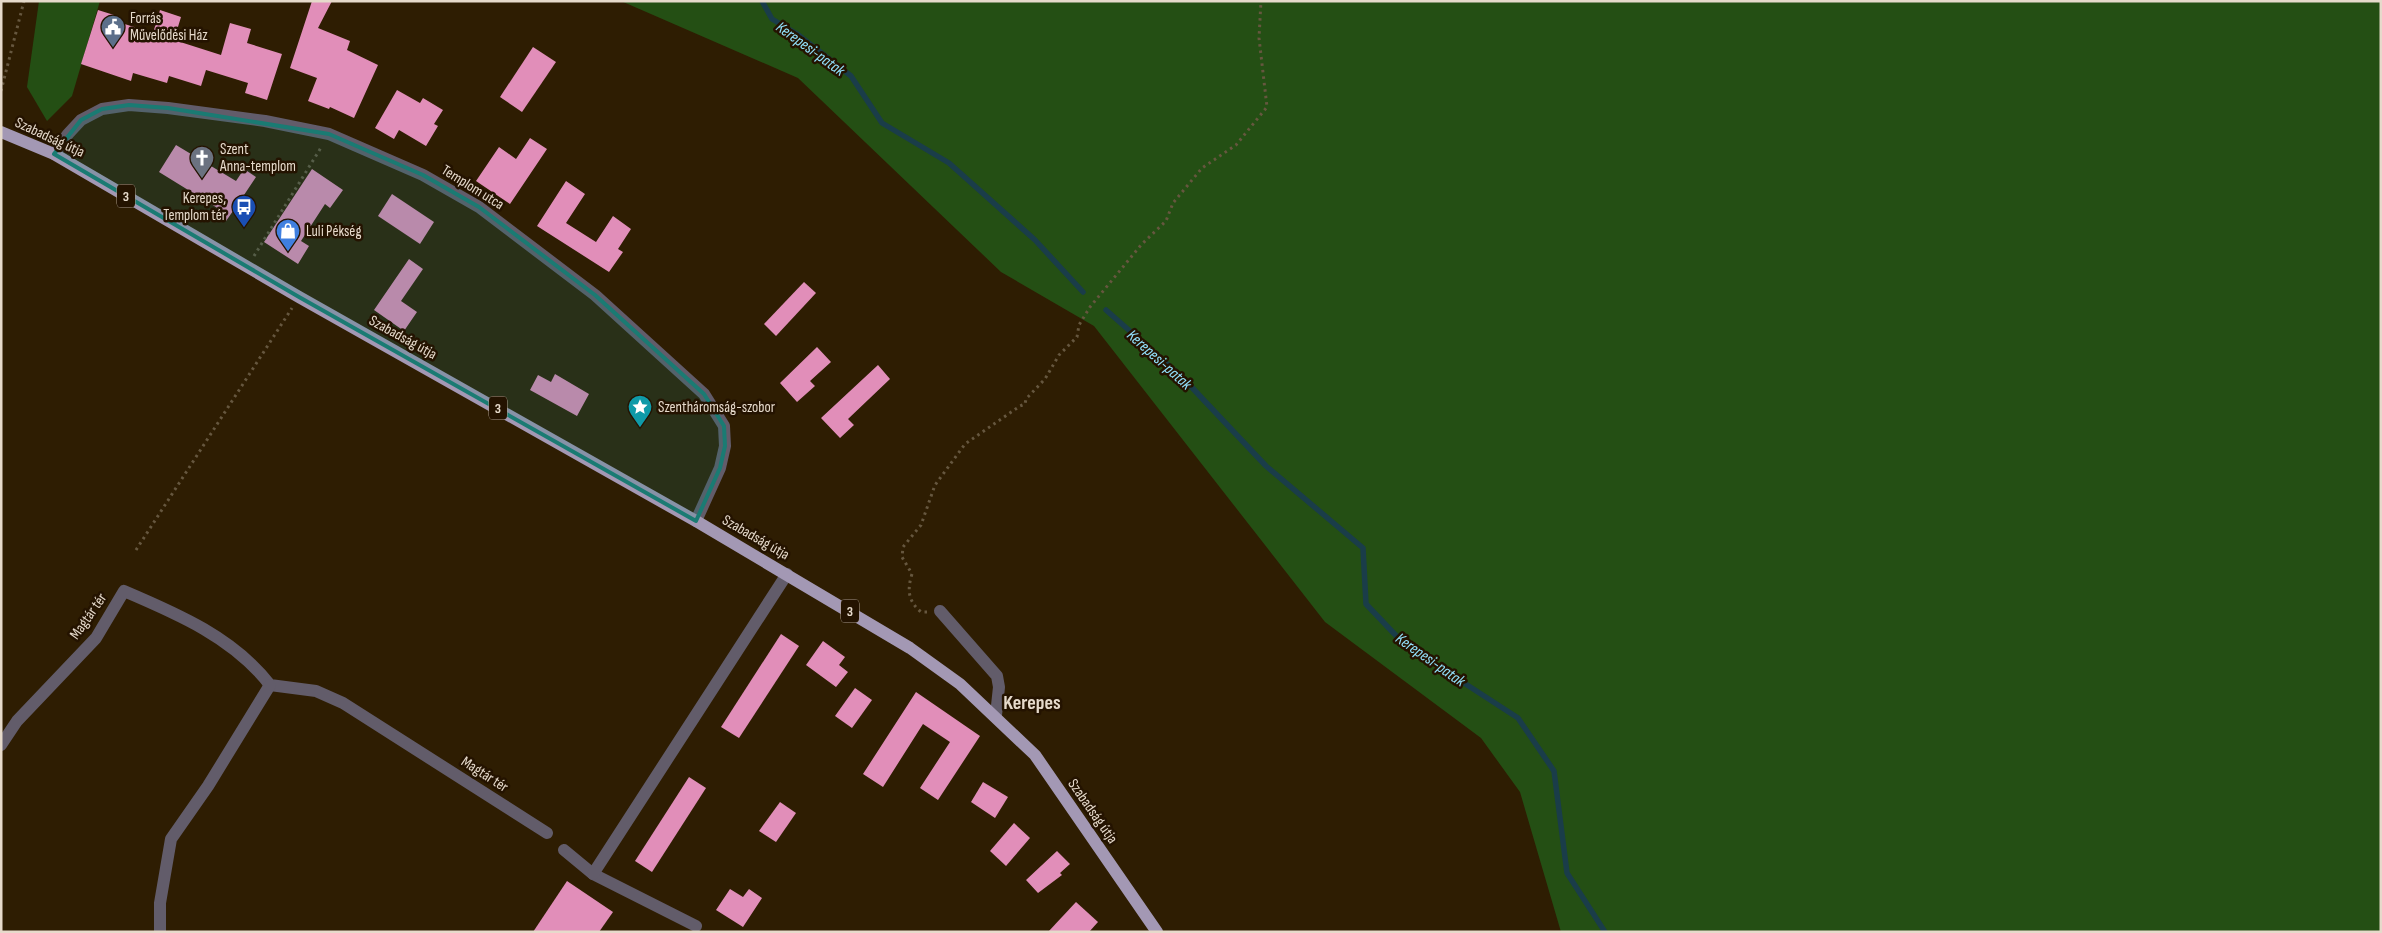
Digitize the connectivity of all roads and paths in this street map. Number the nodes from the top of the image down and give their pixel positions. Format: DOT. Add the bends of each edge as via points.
graph roads {
  1 [pos="24,1"];
  2 [pos="1261,1"];
  3 [pos="1,91"];
  4 [pos="1,132"];
  5 [pos="329,134"];
  6 [pos="54,154"];
  7 [pos="247,267"];
  8 [pos="299,297"];
  9 [pos="696,520"];
  10 [pos="136,550"];
  11 [pos="787,574"];
  12 [pos="940,611"];
  13 [pos="270,685"];
  14 [pos="996,715"];
  15 [pos="1,745"];
  16 [pos="547,833"];
  17 [pos="564,850"];
  18 [pos="593,874"];
  19 [pos="696,926"];
  20 [pos="160,932"];
  21 [pos="1157,932"];
  1 -- 3 [label="path"];
  2 -- 12 [label="path" via="1259,38 1267,107 1236,145 1202,168 1173,203 1166,221 1141,245 1090,308 1077,337 1059,355 1025,404 965,444 935,485 921,525 903,548 902,557 912,574 908,584 909,599 921,612"];
  4 -- 6 [label="main road, Szabadság útja / 3"];
  5 -- 6 [label="street, Templom utca" via="265,121 129,106 102,109 81,120"];
  5 -- 7 [label="path"];
  5 -- 9 [label="street, Templom utca" via="424,175 479,207 595,295 704,394 724,426 726,446 720,468"];
  6 -- 7 [label="main road, Szabadság útja / 3"];
  7 -- 8 [label="main road, Szabadság útja / 3"];
  8 -- 9 [label="main road, Szabadság útja / 3"];
  8 -- 10 [label="path"];
  9 -- 11 [label="main road, Szabadság útja / 3"];
  11 -- 14 [label="main road, Szabadság útja / 3" via="910,648"];
  11 -- 18 [label="street, Szabadság útja"];
  12 -- 14 [label="street" via="997,676"];
  13 -- 15 [label="street, Magtár tér" via="255,665 207,630 170,610 124,592 96,638 17,721"];
  13 -- 16 [label="street, Magtár tér" via="316,691 344,702"];
  13 -- 20 [label="street" via="171,839 160,903"];
  14 -- 21 [label="main road, Szabadság útja / 3" via="1035,755"];
  17 -- 18 [label="street"];
  18 -- 19 [label="street"];
}
